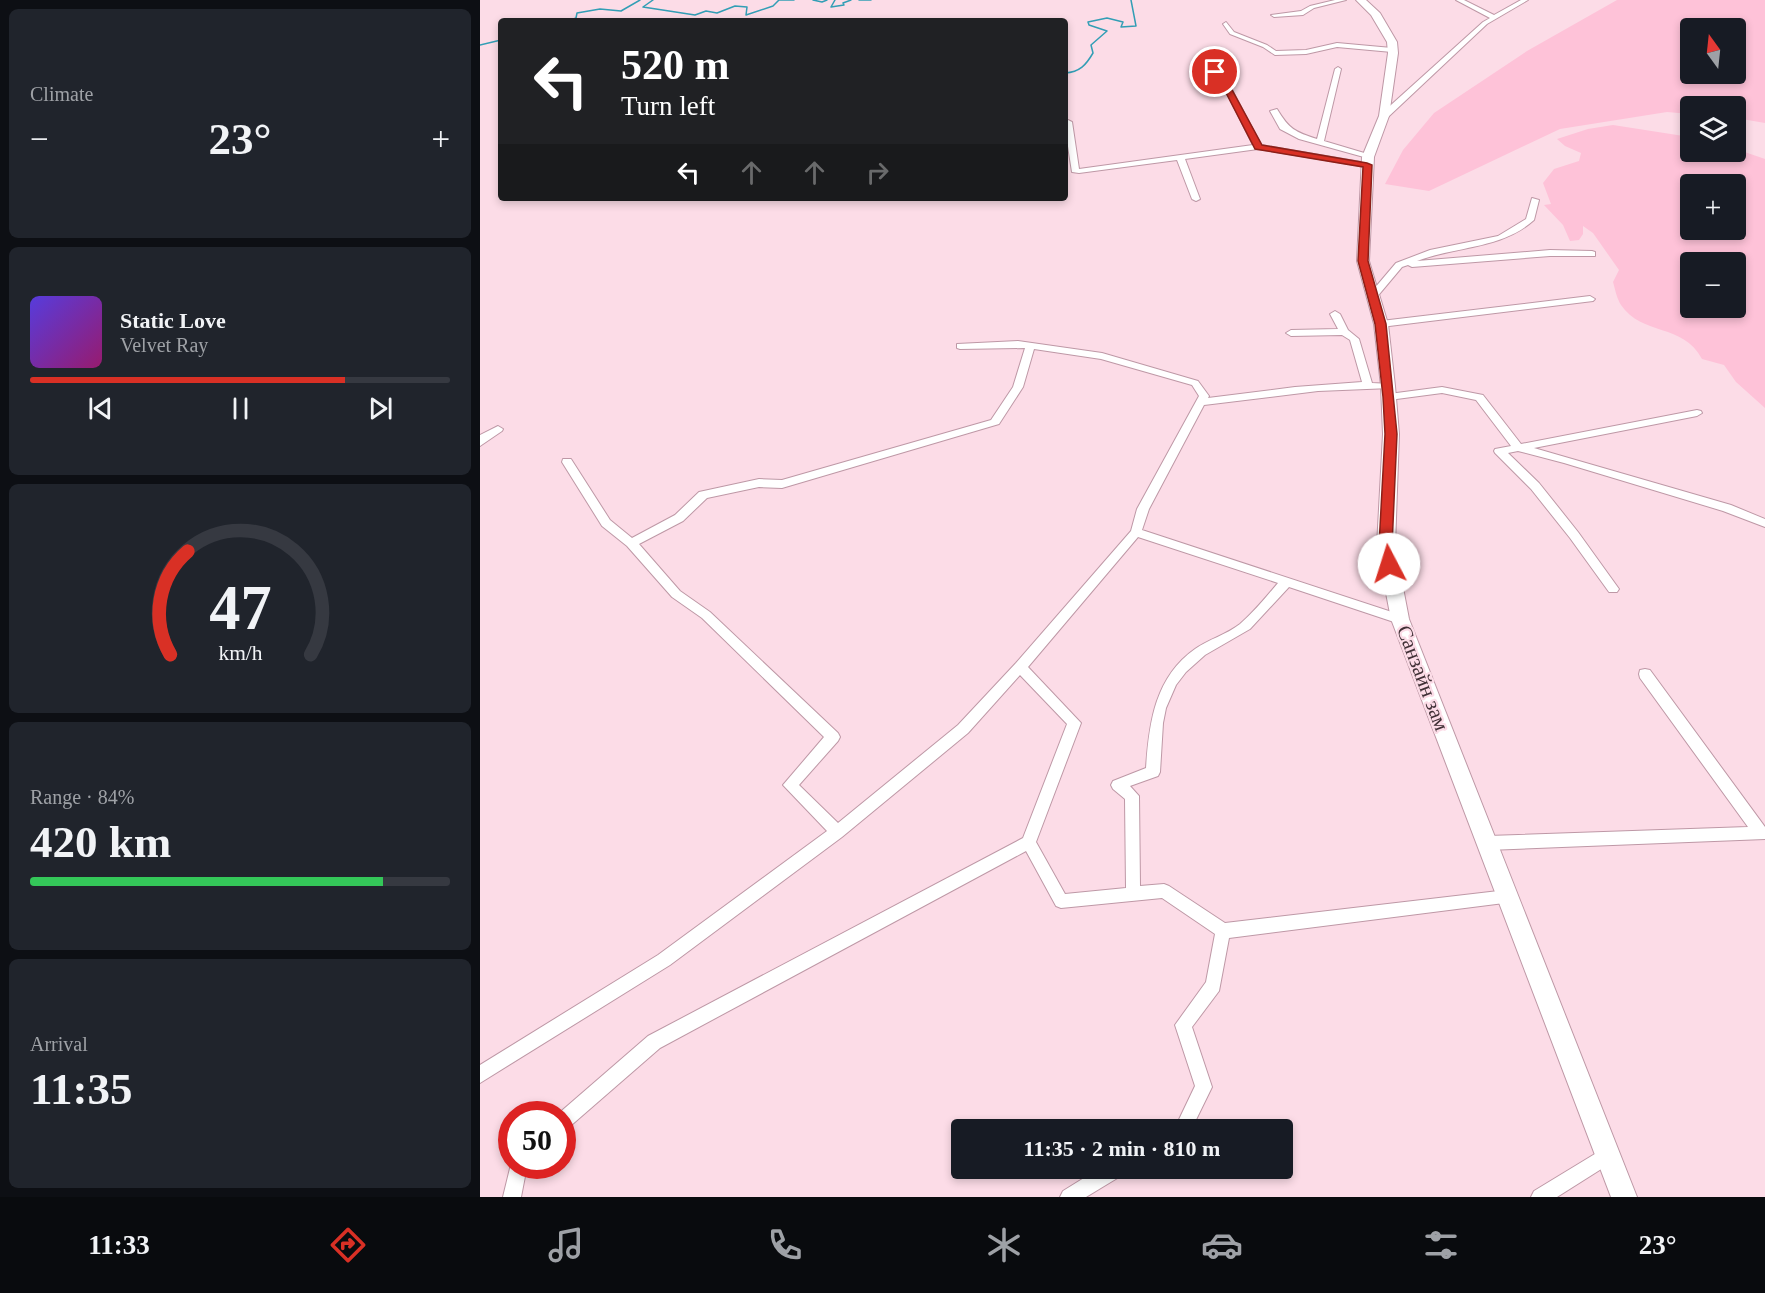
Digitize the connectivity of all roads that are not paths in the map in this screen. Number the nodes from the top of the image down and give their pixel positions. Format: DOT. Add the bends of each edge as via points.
graph roads {
  1 [pos="1343,0"];
  2 [pos="1362,0"];
  3 [pos="1459,0"];
  4 [pos="1525,0"];
  5 [pos="1274,15"];
  6 [pos="1493,17"];
  7 [pos="1226,24"];
  8 [pos="1392,50"];
  9 [pos="1338,69"];
  10 [pos="1215,72"];
  11 [pos="1274,111"];
  12 [pos="1384,116"];
  13 [pos="1068,122"];
  14 [pos="1320,142"];
  15 [pos="1258,147"];
  16 [pos="1180,157"];
  17 [pos="1368,161"];
  18 [pos="1196,200"];
  19 [pos="1535,200"];
  20 [pos="1592,254"];
  21 [pos="1399,265"];
  22 [pos="1373,296"];
  23 [pos="1590,299"];
  24 [pos="1335,314"];
  25 [pos="1381,324"];
  26 [pos="1344,332"];
  27 [pos="1291,333"];
  28 [pos="960,345"];
  29 [pos="1030,346"];
  30 [pos="1368,385"];
  31 [pos="1388,391"];
  32 [pos="1202,402"];
  33 [pos="1697,413"];
  34 [pos="498,429"];
  35 [pos="480,443"];
  36 [pos="1518,448"];
  37 [pos="567,462"];
  38 [pos="1765,523"];
  39 [pos="1136,532"];
  40 [pos="631,543"];
  41 [pos="1286,582"];
  42 [pos="1612,589"];
  43 [pos="1400,619"];
  44 [pos="1020,667"];
  45 [pos="1645,674"];
  46 [pos="837,832"];
  47 [pos="1763,833"];
  48 [pos="1029,842"];
  49 [pos="1488,843"];
  50 [pos="1133,894"];
  51 [pos="1507,897"];
  52 [pos="1223,931"];
  53 [pos="480,1075"];
  54 [pos="576,1110"];
  55 [pos="1188,1119"];
  56 [pos="1608,1155"];
  57 [pos="515,1179"];
  58 [pos="1099,1179"];
  59 [pos="512,1197"];
  60 [pos="1069,1197"];
  61 [pos="1540,1197"];
  62 [pos="1624,1197"];
  1 -- 5 [label="street" via="1303,12"];
  2 -- 8 [label="main road, Санзайн зам" via="1375,13 1392,42"];
  3 -- 6 [label="street"];
  4 -- 6 [label="street"];
  6 -- 12 [label="street"];
  7 -- 8 [label="street" via="1238,37 1275,53 1337,45"];
  8 -- 12 [label="main road, Санзайн зам"];
  9 -- 14 [label="street"];
  10 -- 15 [label="street"];
  11 -- 14 [label="street" via="1283,127"];
  12 -- 17 [label="main road, Санзайн зам"];
  13 -- 16 [label="street" via="1075,170"];
  14 -- 17 [label="street"];
  15 -- 16 [label="street"];
  15 -- 17 [label="street"];
  16 -- 18 [label="street"];
  17 -- 22 [label="main road, Санзайн зам" via="1363,261"];
  19 -- 21 [label="street" via="1530,220 1501,238 1433,252"];
  20 -- 21 [label="street" via="1550,253"];
  21 -- 22 [label="street"];
  22 -- 25 [label="main road, Санзайн зам"];
  23 -- 25 [label="street"];
  24 -- 26 [label="street"];
  25 -- 31 [label="main road, Санзайн зам"];
  26 -- 27 [label="street"];
  26 -- 30 [label="street" via="1354,339"];
  28 -- 29 [label="street"];
  29 -- 32 [label="street" via="1102,357 1184,379 1203,392"];
  29 -- 40 [label="street" via="1018,387 995,422 782,484 759,483 703,495 679,518"];
  30 -- 31 [label="street"];
  30 -- 32 [label="street"];
  31 -- 36 [label="street" via="1442,390 1479,397"];
  31 -- 43 [label="main road, Санзайн зам" via="1391,434 1386,546"];
  32 -- 39 [label="street" via="1143,509"];
  33 -- 36 [label="street"];
  34 -- 35 [label="street"];
  36 -- 38 [label="street" via="1623,476 1754,516"];
  36 -- 42 [label="street" via="1499,451 1535,486"];
  37 -- 40 [label="street" via="606,523"];
  39 -- 41 [label="street"];
  39 -- 44 [label="street"];
  40 -- 46 [label="street" via="676,594 706,615 833,737 790,785"];
  41 -- 43 [label="street"];
  41 -- 50 [label="street" via="1246,627 1195,655 1164,691 1155,730 1154,772 1118,785 1132,796"];
  43 -- 49 [label="main road, Санзайн зам"];
  44 -- 46 [label="street" via="963,729"];
  44 -- 48 [label="street" via="1074,723"];
  45 -- 47 [label="street"];
  46 -- 53 [label="street" via="664,960"];
  47 -- 49 [label="street"];
  48 -- 50 [label="street" via="1061,901"];
  48 -- 54 [label="street" via="654,1042"];
  49 -- 51 [label="main road, Санзайн зам"];
  50 -- 52 [label="street" via="1164,891"];
  51 -- 52 [label="street"];
  51 -- 56 [label="main road, Санзайн зам"];
  52 -- 55 [label="street" via="1213,985 1183,1025 1204,1086"];
  56 -- 61 [label="street"];
  56 -- 62 [label="main road, Санзайн зам"];
  57 -- 59 [label="street"];
  58 -- 60 [label="street"];
}
